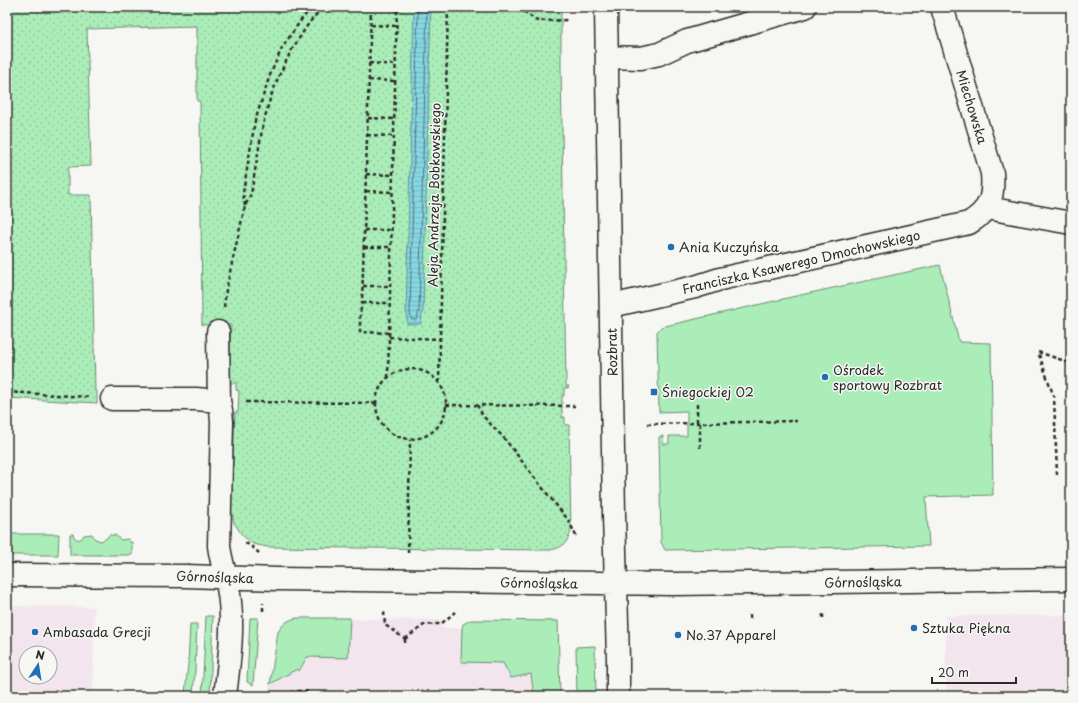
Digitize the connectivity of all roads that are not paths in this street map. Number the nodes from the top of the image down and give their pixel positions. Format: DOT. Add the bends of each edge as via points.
graph roads {
  1 [pos="606,7"];
  2 [pos="805,7"];
  3 [pos="942,7"];
  4 [pos="607,57"];
  5 [pos="987,208"];
  6 [pos="1071,223"];
  7 [pos="611,306"];
  8 [pos="218,332"];
  9 [pos="112,399"];
  10 [pos="218,401"];
  11 [pos="7,575"];
  12 [pos="226,578"];
  13 [pos="1071,579"];
  14 [pos="616,584"];
  15 [pos="225,696"];
  16 [pos="618,696"];
  1 -- 4 [label="street, Rozbrat"];
  2 -- 4 [label="street" via="688,41 659,54 641,58"];
  3 -- 5 [label="street, Miechowska" via="992,173 993,185"];
  4 -- 7 [label="street, Rozbrat"];
  5 -- 6 [label="street"];
  5 -- 7 [label="street, Franciszka Ksawerego Dmochowskiego" via="969,223"];
  7 -- 14 [label="street, Rozbrat"];
  8 -- 10 [label="street"];
  9 -- 10 [label="street"];
  10 -- 12 [label="street" via="222,422 219,546"];
  11 -- 12 [label="street, Górnośląska"];
  12 -- 14 [label="street, Górnośląska"];
  12 -- 15 [label="street" via="231,610"];
  13 -- 14 [label="street, Górnośląska"];
  14 -- 16 [label="street, Rozbrat"];
}
